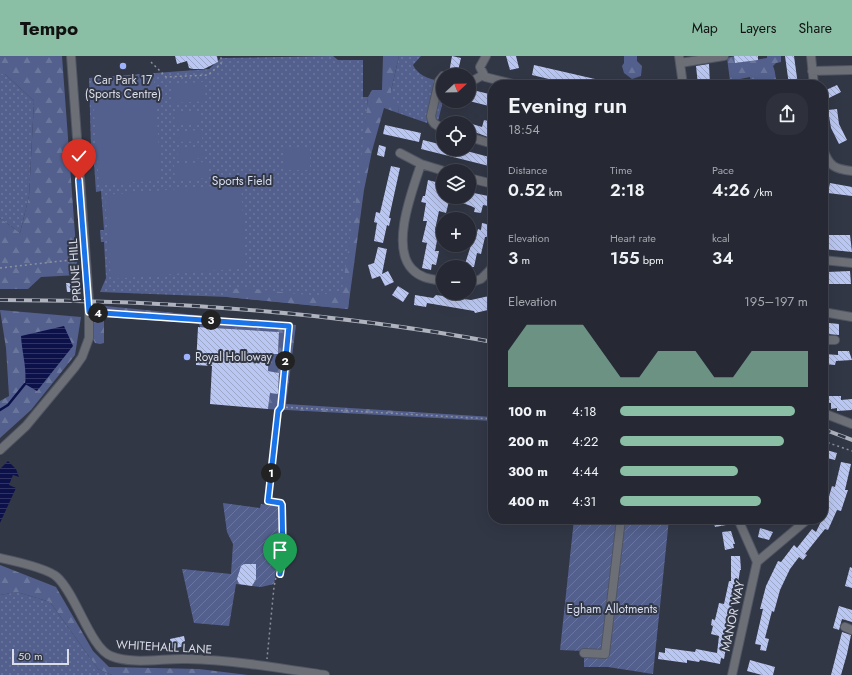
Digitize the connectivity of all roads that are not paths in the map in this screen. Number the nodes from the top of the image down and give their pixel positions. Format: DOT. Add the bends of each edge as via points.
graph roads {
  1 [pos="71,56"];
  2 [pos="486,56"];
  3 [pos="724,56"];
  4 [pos="811,56"];
  5 [pos="679,59"];
  6 [pos="852,70"];
  7 [pos="812,71"];
  8 [pos="482,72"];
  9 [pos="476,78"];
  10 [pos="504,80"];
  11 [pos="682,80"];
  12 [pos="813,80"];
  13 [pos="436,97"];
  14 [pos="436,125"];
  15 [pos="476,139"];
  16 [pos="488,143"];
  17 [pos="400,153"];
  18 [pos="828,159"];
  19 [pos="421,164"];
  20 [pos="436,169"];
  21 [pos="852,171"];
  22 [pos="476,180"];
  23 [pos="488,183"];
  24 [pos="828,261"];
  25 [pos="852,263"];
  26 [pos="488,272"];
  27 [pos="436,280"];
  28 [pos="476,280"];
  29 [pos="828,313"];
  30 [pos="852,317"];
  31 [pos="828,340"];
  32 [pos="835,340"];
  33 [pos="828,415"];
  34 [pos="852,424"];
  35 [pos="0,450"];
  36 [pos="620,524"];
  37 [pos="740,524"];
  38 [pos="802,524"];
  39 [pos="0,558"];
  40 [pos="757,562"];
  41 [pos="584,653"];
  42 [pos="325,675"];
  43 [pos="732,675"];
  1 -- 35 [label="street, PRUNE HILL" via="87,258 89,338 82,357 35,416"];
  2 -- 8 [label="street"];
  3 -- 5 [label="street"];
  4 -- 7 [label="street"];
  5 -- 11 [label="street"];
  6 -- 7 [label="street"];
  7 -- 12 [label="street"];
  8 -- 9 [label="street"];
  8 -- 10 [label="street"];
  13 -- 14 [label="street" via="431,116 431,121"];
  15 -- 16 [label="street"];
  17 -- 19 [label="street"];
  18 -- 21 [label="street" via="831,165 841,170"];
  19 -- 20 [label="street"];
  19 -- 27 [label="street" via="408,201 404,251 407,262 415,272"];
  22 -- 23 [label="street"];
  24 -- 25 [label="street"];
  26 -- 28 [label="street"];
  29 -- 30 [label="street"];
  31 -- 32 [label="street"];
  33 -- 34 [label="street"];
  36 -- 41 [label="street" via="605,654"];
  37 -- 40 [label="street"];
  38 -- 40 [label="street"];
  39 -- 42 [label="street, WHITEHALL LANE" via="56,576 66,586 94,638 110,656 124,659 197,659"];
  40 -- 43 [label="street, MANOR WAY"];
}
